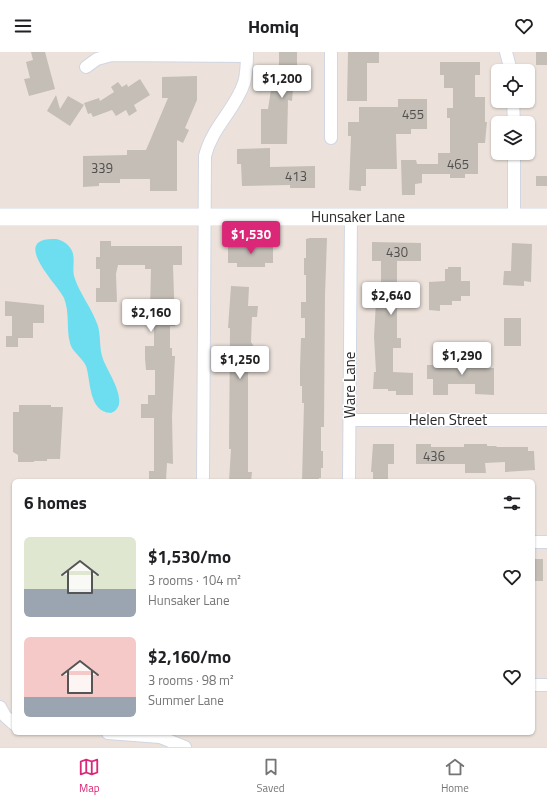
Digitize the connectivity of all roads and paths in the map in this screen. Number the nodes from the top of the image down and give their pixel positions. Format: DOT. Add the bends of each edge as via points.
graph roads {
  1 [pos="331,52"];
  2 [pos="506,52"];
  3 [pos="247,54"];
  4 [pos="509,64"];
  5 [pos="86,66"];
  6 [pos="331,138"];
  7 [pos="514,160"];
  8 [pos="351,216"];
  9 [pos="0,217"];
  10 [pos="204,217"];
  11 [pos="514,217"];
  12 [pos="547,217"];
  13 [pos="350,420"];
  14 [pos="547,420"];
  15 [pos="203,479"];
  16 [pos="349,479"];
  17 [pos="535,542"];
  18 [pos="547,542"];
  19 [pos="535,685"];
  20 [pos="547,685"];
  21 [pos="0,707"];
  22 [pos="12,722"];
  23 [pos="134,735"];
  24 [pos="185,747"];
  1 -- 6 [label="street"];
  2 -- 4 [label="street"];
  3 -- 5 [label="street" via="112,55 97,59"];
  3 -- 10 [label="street" via="246,76 242,88 215,129 207,147 204,166"];
  7 -- 11 [label="street"];
  8 -- 10 [label="street, Hunsaker Lane"];
  8 -- 11 [label="street, Hunsaker Lane"];
  8 -- 13 [label="street, Ware Lane"];
  9 -- 10 [label="street, Hunsaker Lane"];
  10 -- 15 [label="street"];
  11 -- 12 [label="street, Hunsaker Lane"];
  13 -- 14 [label="street, Helen Street"];
  13 -- 16 [label="street, Ware Lane"];
  17 -- 18 [label="street"];
  19 -- 20 [label="street"];
  21 -- 22 [label="street"];
  23 -- 24 [label="street" via="160,737"];
}
